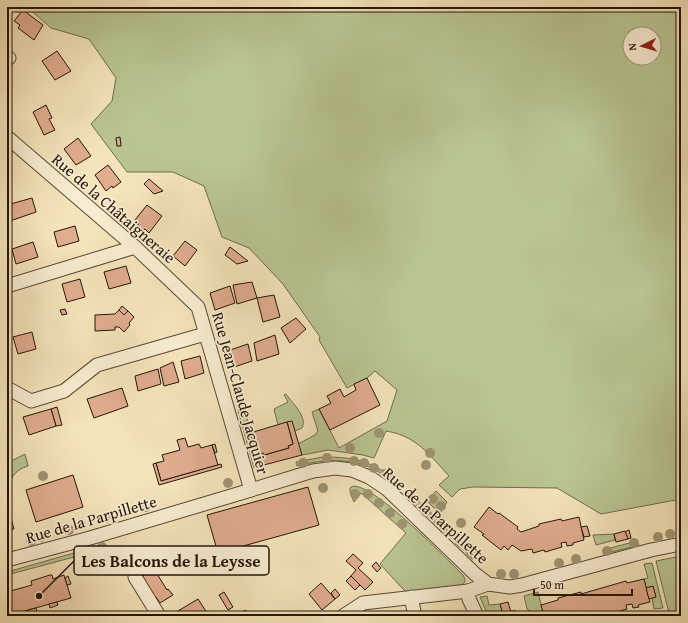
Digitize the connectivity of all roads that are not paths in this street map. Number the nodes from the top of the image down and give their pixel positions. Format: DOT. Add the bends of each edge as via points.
graph roads {
  1 [pos="7,137"];
  2 [pos="135,247"];
  3 [pos="7,286"];
  4 [pos="198,306"];
  5 [pos="205,334"];
  6 [pos="7,388"];
  7 [pos="251,490"];
  8 [pos="681,544"];
  9 [pos="7,560"];
  10 [pos="135,577"];
  11 [pos="488,584"];
  12 [pos="468,590"];
  13 [pos="411,597"];
  14 [pos="159,616"];
  15 [pos="343,616"];
  16 [pos="415,616"];
  17 [pos="477,616"];
  1 -- 2 [label="street, Rue de la Châtaigneraie"];
  2 -- 3 [label="street"];
  2 -- 4 [label="street, Rue de la Châtaigneraie"];
  4 -- 5 [label="street, Rue Jean-Claude Jacquier"];
  5 -- 6 [label="street" via="96,365 64,391 31,400"];
  5 -- 7 [label="street, Rue Jean-Claude Jacquier"];
  7 -- 9 [label="street, Rue de la Parpillette"];
  7 -- 11 [label="street, Rue de la Parpillette" via="313,471 335,468 352,470 387,489"];
  8 -- 11 [label="street, Rue de la Parpillette" via="522,585 510,587"];
  10 -- 14 [label="street"];
  11 -- 12 [label="street"];
  12 -- 13 [label="street"];
  12 -- 17 [label="street"];
  13 -- 15 [label="street" via="363,603"];
  13 -- 16 [label="street"];
}
